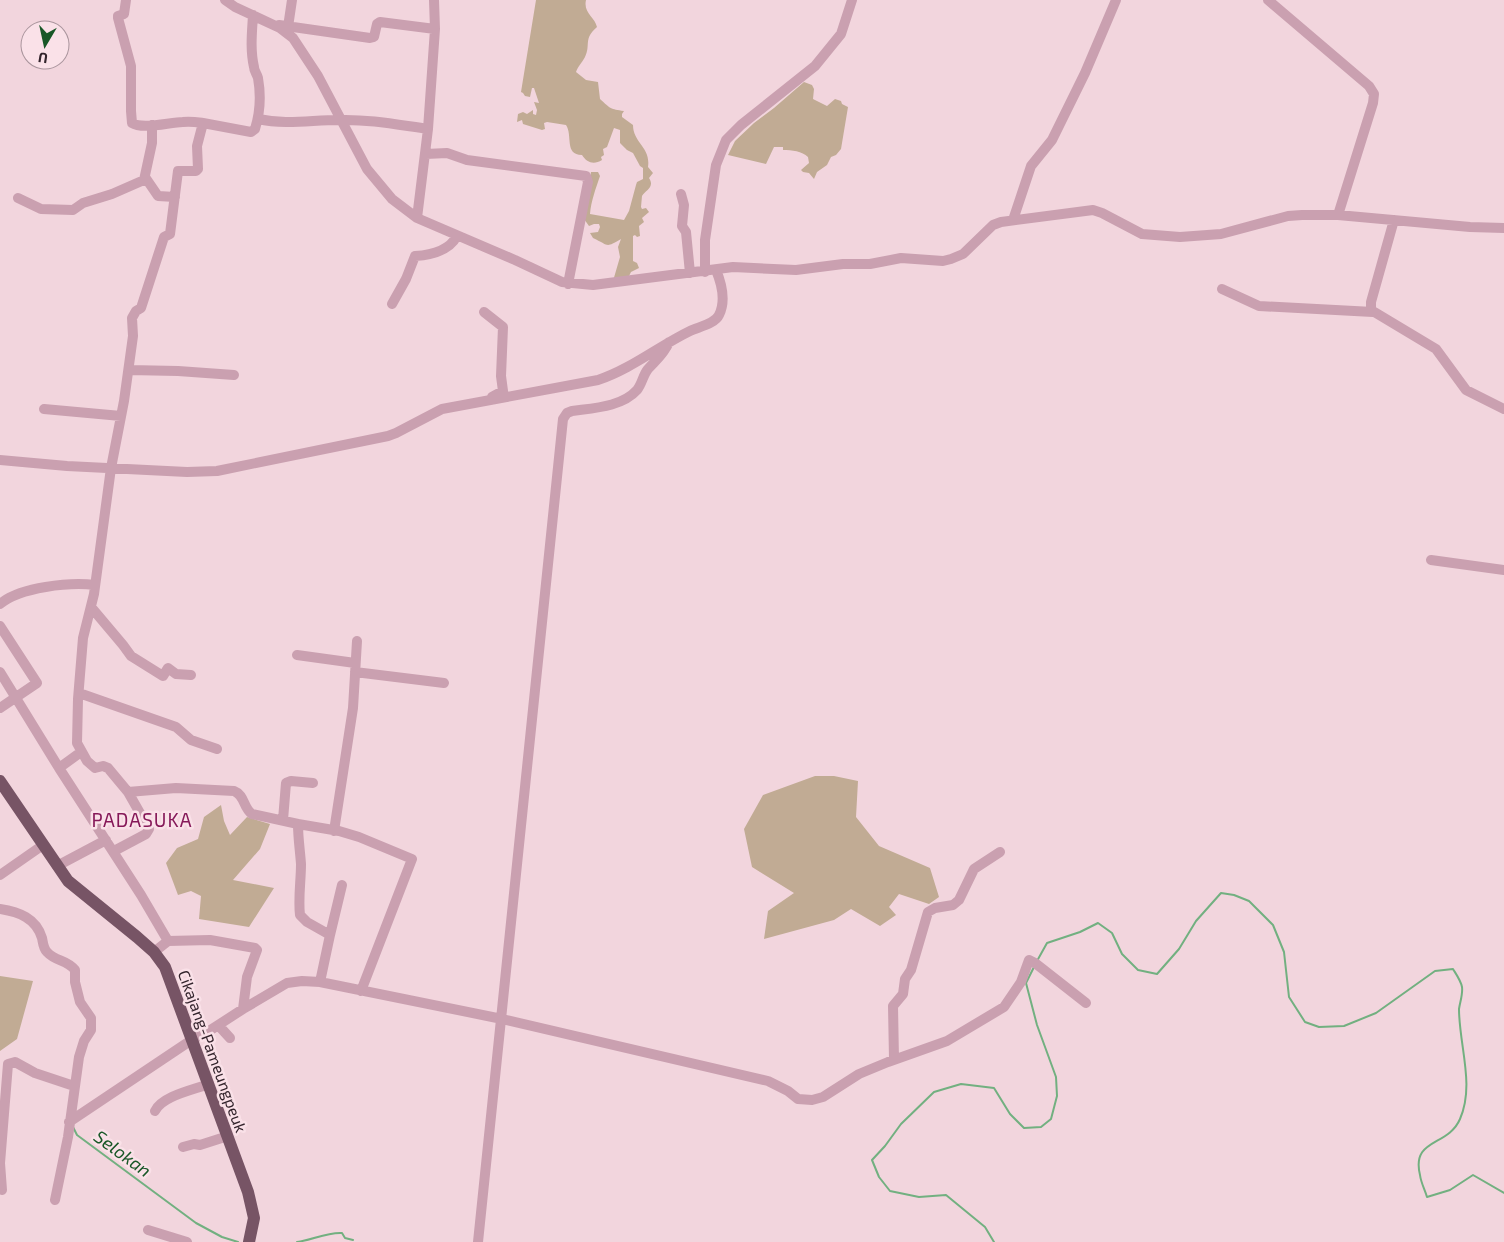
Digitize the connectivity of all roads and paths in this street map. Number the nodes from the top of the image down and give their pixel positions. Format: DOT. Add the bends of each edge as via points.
graph roads {
  1 [pos="126,0"];
  2 [pos="225,0"];
  3 [pos="292,0"];
  4 [pos="434,0"];
  5 [pos="852,0"];
  6 [pos="1116,0"];
  7 [pos="1268,0"];
  8 [pos="253,15"];
  9 [pos="272,24"];
  10 [pos="288,26"];
  11 [pos="435,29"];
  12 [pos="258,119"];
  13 [pos="341,120"];
  14 [pos="203,123"];
  15 [pos="152,125"];
  16 [pos="428,129"];
  17 [pos="426,154"];
  18 [pos="145,178"];
  19 [pos="681,194"];
  20 [pos="175,197"];
  21 [pos="18,198"];
  22 [pos="1338,215"];
  23 [pos="417,218"];
  24 [pos="1013,220"];
  25 [pos="1394,220"];
  26 [pos="1504,228"];
  27 [pos="457,236"];
  28 [pos="716,270"];
  29 [pos="705,272"];
  30 [pos="690,273"];
  31 [pos="568,284"];
  32 [pos="1222,289"];
  33 [pos="392,304"];
  34 [pos="484,312"];
  35 [pos="1373,312"];
  36 [pos="669,342"];
  37 [pos="129,370"];
  38 [pos="234,375"];
  39 [pos="484,401"];
  40 [pos="44,409"];
  41 [pos="1504,409"];
  42 [pos="121,416"];
  43 [pos="0,460"];
  44 [pos="111,468"];
  45 [pos="1431,560"];
  46 [pos="1504,570"];
  47 [pos="95,585"];
  48 [pos="0,604"];
  49 [pos="90,607"];
  50 [pos="0,626"];
  51 [pos="357,641"];
  52 [pos="297,655"];
  53 [pos="355,667"];
  54 [pos="0,672"];
  55 [pos="191,675"];
  56 [pos="444,683"];
  57 [pos="79,693"];
  58 [pos="15,697"];
  59 [pos="0,708"];
  60 [pos="217,748"];
  61 [pos="81,752"];
  62 [pos="59,768"];
  63 [pos="0,781"];
  64 [pos="313,783"];
  65 [pos="128,792"];
  66 [pos="283,820"];
  67 [pos="298,824"];
  68 [pos="334,831"];
  69 [pos="106,840"];
  70 [pos="43,845"];
  71 [pos="114,851"];
  72 [pos="1000,852"];
  73 [pos="57,866"];
  74 [pos="0,875"];
  75 [pos="342,885"];
  76 [pos="0,909"];
  77 [pos="330,935"];
  78 [pos="168,941"];
  79 [pos="154,952"];
  80 [pos="320,982"];
  81 [pos="360,991"];
  82 [pos="1086,1003"];
  83 [pos="243,1009"];
  84 [pos="502,1019"];
  85 [pos="219,1026"];
  86 [pos="230,1038"];
  87 [pos="193,1039"];
  88 [pos="894,1059"];
  89 [pos="209,1084"];
  90 [pos="74,1086"];
  91 [pos="155,1111"];
  92 [pos="73,1120"];
  93 [pos="228,1136"];
  94 [pos="183,1147"];
  95 [pos="2,1190"];
  96 [pos="55,1200"];
  97 [pos="148,1230"];
  98 [pos="187,1242"];
  99 [pos="250,1242"];
  100 [pos="478,1242"];
  1 -- 15 [label="street" via="126,11 118,18 131,66 132,123"];
  2 -- 8 [label="street"];
  3 -- 10 [label="street"];
  4 -- 11 [label="street"];
  5 -- 29 [label="street" via="841,34 815,66 726,140 715,170 705,240"];
  6 -- 24 [label="street" via="1052,140 1031,166"];
  7 -- 22 [label="street" via="1369,86 1374,94"];
  8 -- 9 [label="street"];
  8 -- 12 [label="street" via="252,48 260,103"];
  9 -- 10 [label="street"];
  9 -- 13 [label="street" via="289,34 302,51"];
  10 -- 11 [label="street" via="370,38 374,37 380,22"];
  11 -- 16 [label="street"];
  12 -- 13 [label="street" via="277,123"];
  12 -- 14 [label="street" via="253,132"];
  13 -- 16 [label="street"];
  13 -- 23 [label="street" via="374,179 392,200"];
  14 -- 15 [label="street"];
  14 -- 20 [label="street" via="197,146 198,169 178,171"];
  15 -- 18 [label="street"];
  16 -- 17 [label="street"];
  17 -- 23 [label="street"];
  17 -- 31 [label="street" via="447,153 467,160 586,176 588,182"];
  18 -- 20 [label="street" via="158,196"];
  18 -- 21 [label="street" via="73,210 42,209"];
  19 -- 30 [label="street" via="684,205 682,226 686,232"];
  20 -- 37 [label="street" via="170,234 164,237 141,308 132,318"];
  22 -- 24 [label="street" via="1288,216 1221,234 1187,238 1142,234 1093,210"];
  22 -- 25 [label="street"];
  23 -- 27 [label="street"];
  24 -- 28 [label="street" via="994,225 963,254 952,259 901,258 796,270 740,267"];
  25 -- 26 [label="street"];
  25 -- 35 [label="street" via="1371,302"];
  27 -- 31 [label="street"];
  27 -- 33 [label="street" via="452,246 430,255 415,256"];
  28 -- 29 [label="street"];
  28 -- 36 [label="street" via="722,289 719,316"];
  29 -- 30 [label="street"];
  30 -- 31 [label="street" via="593,285"];
  32 -- 35 [label="street" via="1259,306"];
  34 -- 39 [label="street" via="503,327 503,391"];
  35 -- 41 [label="street" via="1436,349 1466,390"];
  36 -- 39 [label="street" via="598,380"];
  36 -- 84 [label="street" via="630,396 610,405 572,411 563,419"];
  37 -- 38 [label="street"];
  37 -- 42 [label="street"];
  39 -- 44 [label="street" via="442,409 388,436 217,471"];
  40 -- 42 [label="street"];
  42 -- 44 [label="street"];
  43 -- 44 [label="street"];
  44 -- 47 [label="street"];
  45 -- 46 [label="street"];
  47 -- 48 [label="street" via="56,586 14,596"];
  47 -- 49 [label="street"];
  49 -- 55 [label="street" via="133,658 163,676 168,668 176,674"];
  49 -- 57 [label="street" via="83,638"];
  50 -- 58 [label="street" via="37,683"];
  51 -- 53 [label="street"];
  52 -- 53 [label="street"];
  53 -- 56 [label="street"];
  53 -- 68 [label="street" via="352,714"];
  54 -- 58 [label="street"];
  57 -- 60 [label="street" via="176,727 191,740"];
  57 -- 61 [label="street" via="77,744"];
  58 -- 59 [label="street"];
  58 -- 62 [label="street"];
  61 -- 62 [label="street"];
  61 -- 65 [label="street" via="95,768 108,768"];
  62 -- 69 [label="street"];
  63 -- 70 [label="main road, Cikajang-Pameungpeuk"];
  64 -- 66 [label="street" via="286,783"];
  65 -- 66 [label="street" via="176,788 234,792 241,796 249,812"];
  65 -- 71 [label="street" via="149,828 146,834"];
  66 -- 67 [label="street"];
  67 -- 68 [label="street"];
  67 -- 77 [label="street" via="300,915"];
  68 -- 81 [label="street" via="359,837 412,859"];
  69 -- 71 [label="street"];
  69 -- 73 [label="street"];
  70 -- 73 [label="main road, Cikajang-Pameungpeuk"];
  70 -- 74 [label="street"];
  71 -- 78 [label="street"];
  72 -- 88 [label="street" via="974,869 960,900 928,912 903,994 894,1006"];
  73 -- 79 [label="main road, Cikajang-Pameungpeuk" via="77,890"];
  75 -- 77 [label="street"];
  76 -- 90 [label="street" via="29,918 37,926 45,951 55,959 69,962 76,970 80,1002 91,1018 91,1030 79,1057"];
  77 -- 80 [label="street"];
  78 -- 79 [label="street"];
  78 -- 83 [label="street" via="210,940 255,948"];
  79 -- 87 [label="main road, Cikajang-Pameungpeuk" via="167,971"];
  80 -- 81 [label="street"];
  80 -- 83 [label="street" via="287,983"];
  81 -- 84 [label="street"];
  82 -- 88 [label="street" via="1029,960 1022,982 1004,1007 947,1041"];
  83 -- 85 [label="street"];
  84 -- 88 [label="street" via="768,1081 804,1100 823,1097 859,1074"];
  84 -- 100 [label="street"];
  85 -- 86 [label="street"];
  85 -- 87 [label="street"];
  87 -- 89 [label="main road, Cikajang-Pameungpeuk"];
  87 -- 92 [label="street"];
  89 -- 91 [label="street" via="166,1099"];
  89 -- 93 [label="main road, Cikajang-Pameungpeuk"];
  90 -- 92 [label="street"];
  90 -- 95 [label="street" via="34,1073 15,1062 8,1064 0,1163"];
  92 -- 96 [label="street"];
  93 -- 94 [label="street"];
  93 -- 99 [label="main road, Cikajang-Pameungpeuk" via="254,1213"];
  97 -- 98 [label="street"];
}
